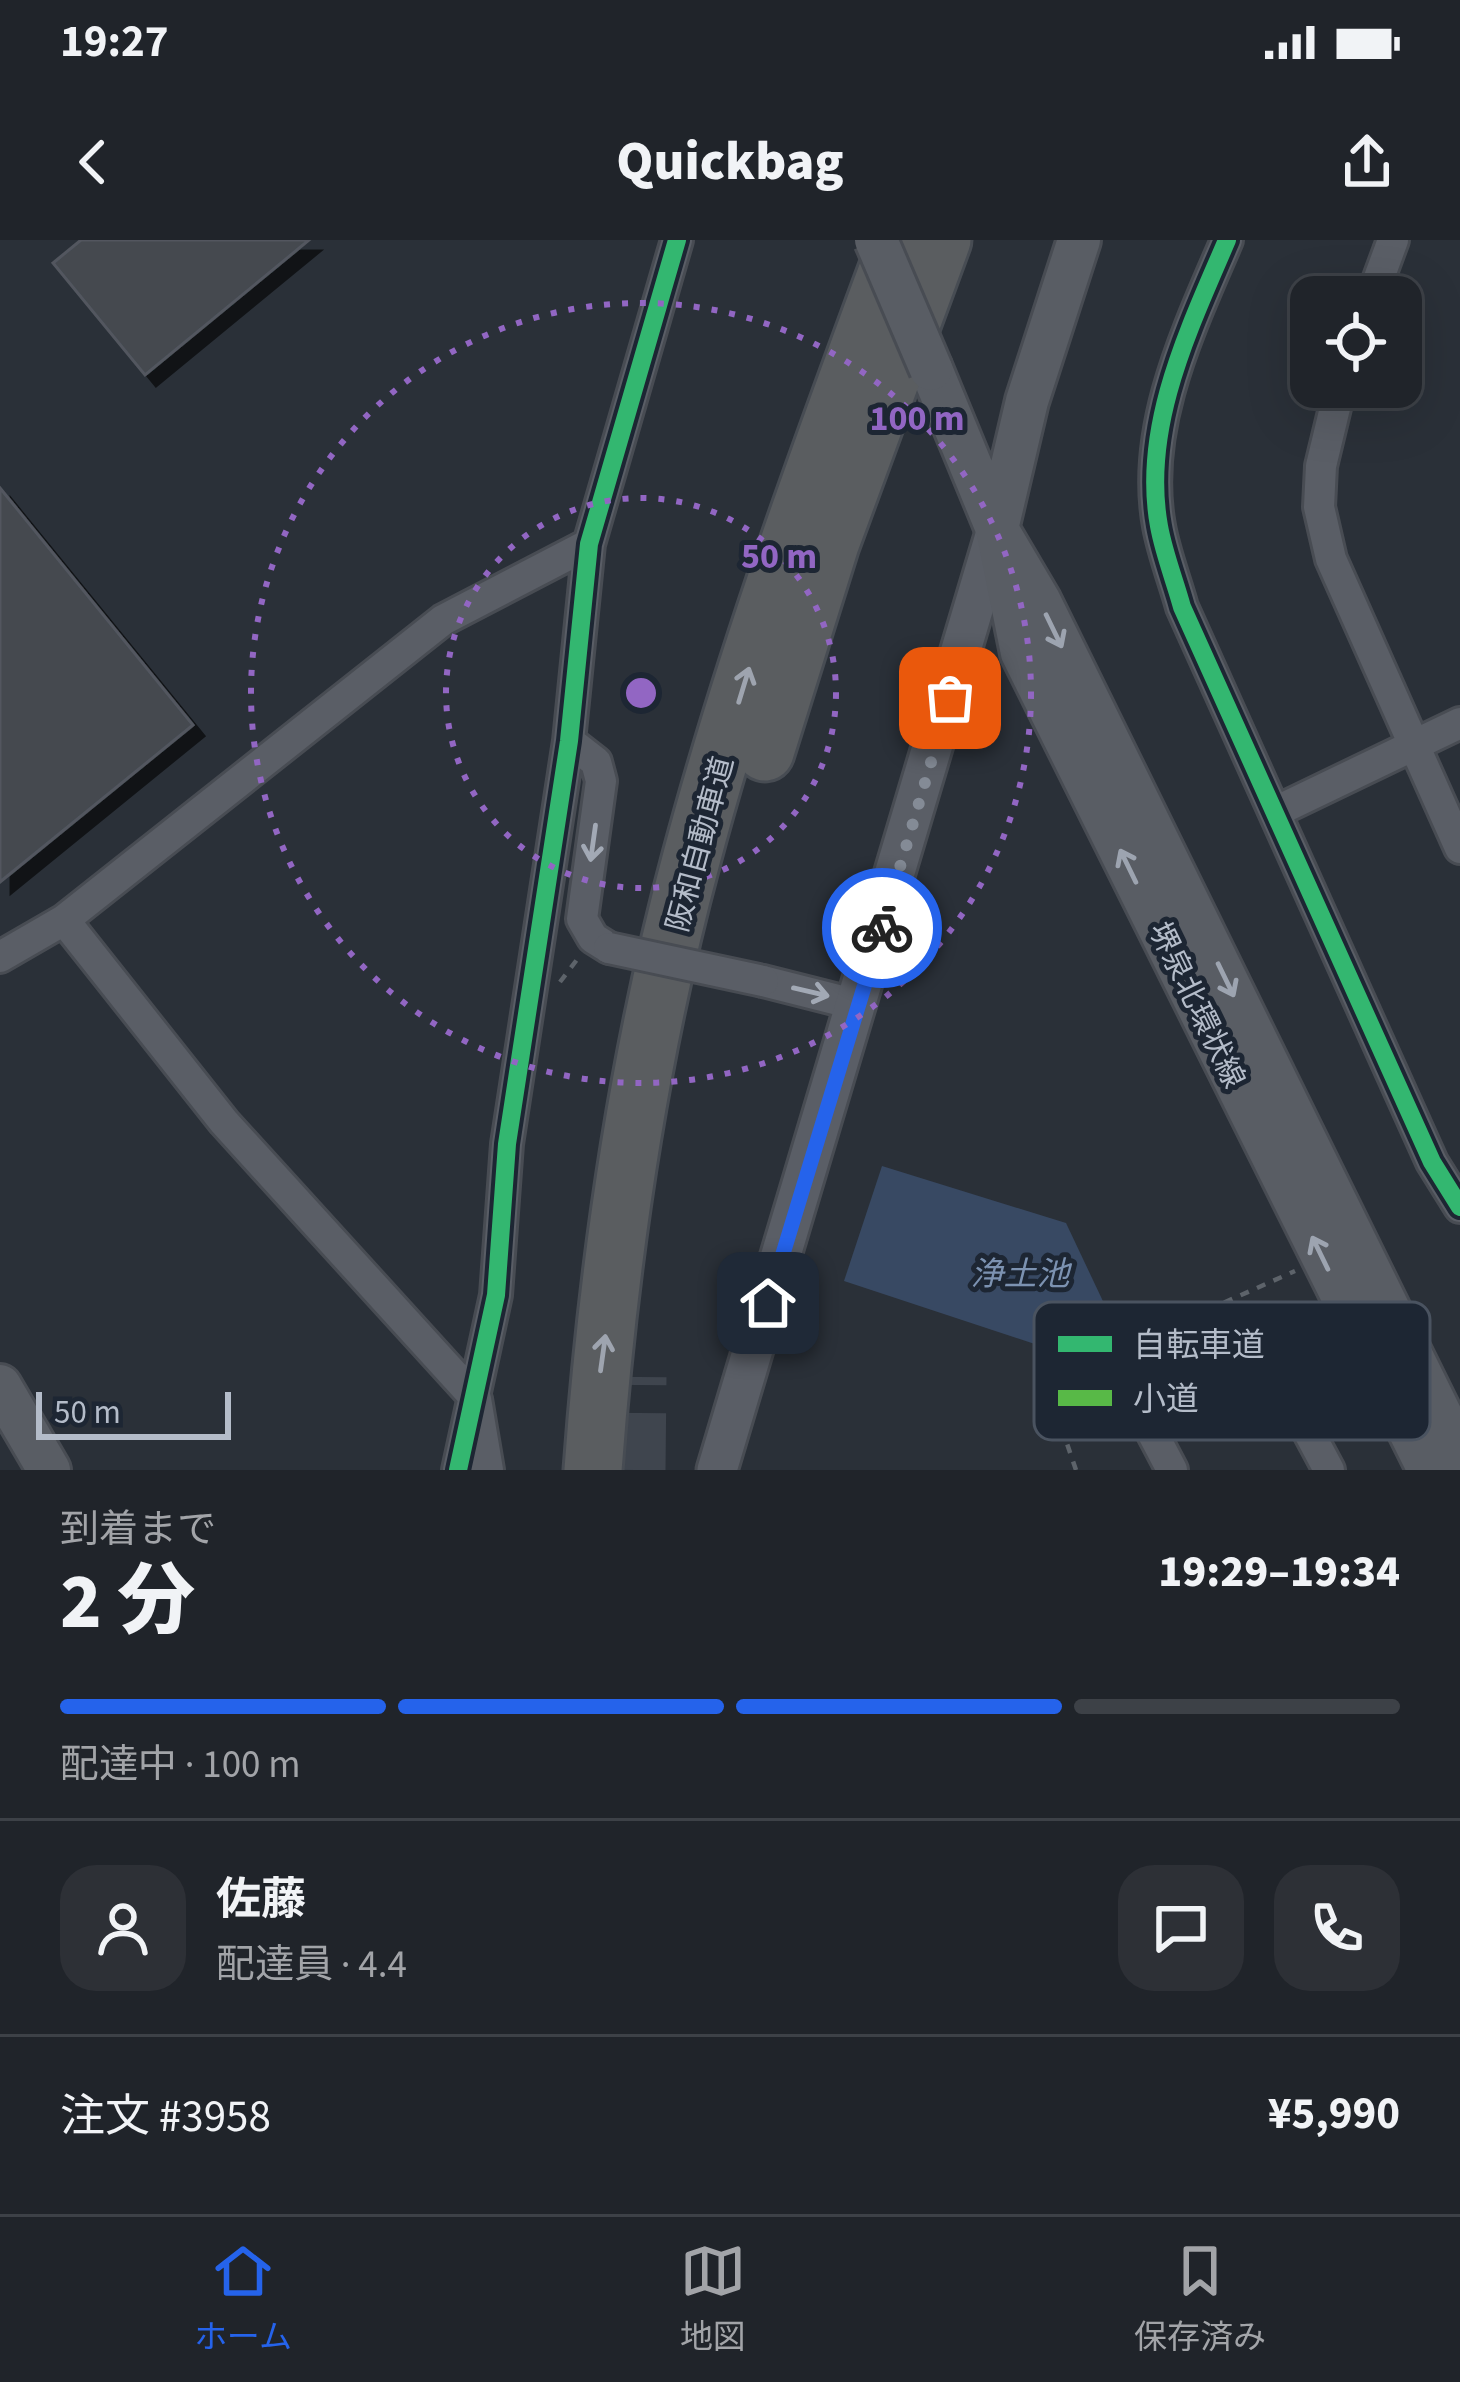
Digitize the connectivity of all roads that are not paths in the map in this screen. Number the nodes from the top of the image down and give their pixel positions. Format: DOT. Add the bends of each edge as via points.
graph roads {
  1 [pos="677,240"];
  2 [pos="876,240"];
  3 [pos="898,240"];
  4 [pos="942,240"];
  5 [pos="1078,240"];
  6 [pos="1227,240"];
  7 [pos="1393,240"];
  8 [pos="1380,276"];
  9 [pos="1335,408"];
  10 [pos="997,529"];
  11 [pos="589,544"];
  12 [pos="1460,723"];
  13 [pos="569,740"];
  14 [pos="1413,745"];
  15 [pos="1277,811"];
  16 [pos="1460,848"];
  17 [pos="64,920"];
  18 [pos="0,957"];
  19 [pos="858,1005"];
  20 [pos="1460,1207"];
  21 [pos="1345,1302"];
  22 [pos="1385,1302"];
  23 [pos="638,1377"];
  24 [pos="0,1386"];
  25 [pos="1430,1393"];
  26 [pos="476,1400"];
  27 [pos="1156,1440"];
  28 [pos="1313,1440"];
  29 [pos="1414,1440"];
  30 [pos="1460,1454"];
  31 [pos="49,1470"];
  32 [pos="458,1470"];
  33 [pos="488,1470"];
  34 [pos="593,1470"];
  35 [pos="718,1470"];
  36 [pos="1172,1470"];
  37 [pos="1329,1470"];
  38 [pos="1429,1470"];
  1 -- 11 [label="street"];
  2 -- 10 [label="main road, bridge"];
  34 -- 3 [label="highway, 阪和自動車道, one-way" via="638,1115 690,863 789,536"];
  4 -- 23 [label="highway, 阪和自動車道" via="830,544 728,868 673,1126"];
  5 -- 10 [label="main road, 堺泉北環状線"];
  6 -- 15 [label="street" via="1174,363 1158,452 1158,524 1182,607"];
  7 -- 8 [label="street"];
  9 -- 14 [label="street" via="1319,506 1330,559"];
  10 -- 19 [label="street"];
  21 -- 10 [label="main road, 堺泉北環状線, one-way" via="1022,653"];
  10 -- 22 [label="main road, 堺泉北環状線, one-way"];
  11 -- 13 [label="street"];
  11 -- 17 [label="street" via="443,620"];
  12 -- 14 [label="street"];
  13 -- 19 [label="street, one-way, bridge" via="596,762 602,781 582,919 592,938"];
  13 -- 26 [label="street" via="526,1000 496,1294"];
  14 -- 15 [label="street"];
  14 -- 16 [label="street"];
  15 -- 20 [label="street" via="1432,1162"];
  17 -- 18 [label="street"];
  17 -- 26 [label="street" via="224,1122"];
  19 -- 35 [label="street"];
  24 -- 31 [label="main road"];
  25 -- 30 [label="main road, 堺泉北環状線, one-way"];
  26 -- 32 [label="street"];
  26 -- 33 [label="street"];
  27 -- 36 [label="street"];
  28 -- 37 [label="street"];
  38 -- 29 [label="main road, 堺泉北環状線, one-way"];
}
